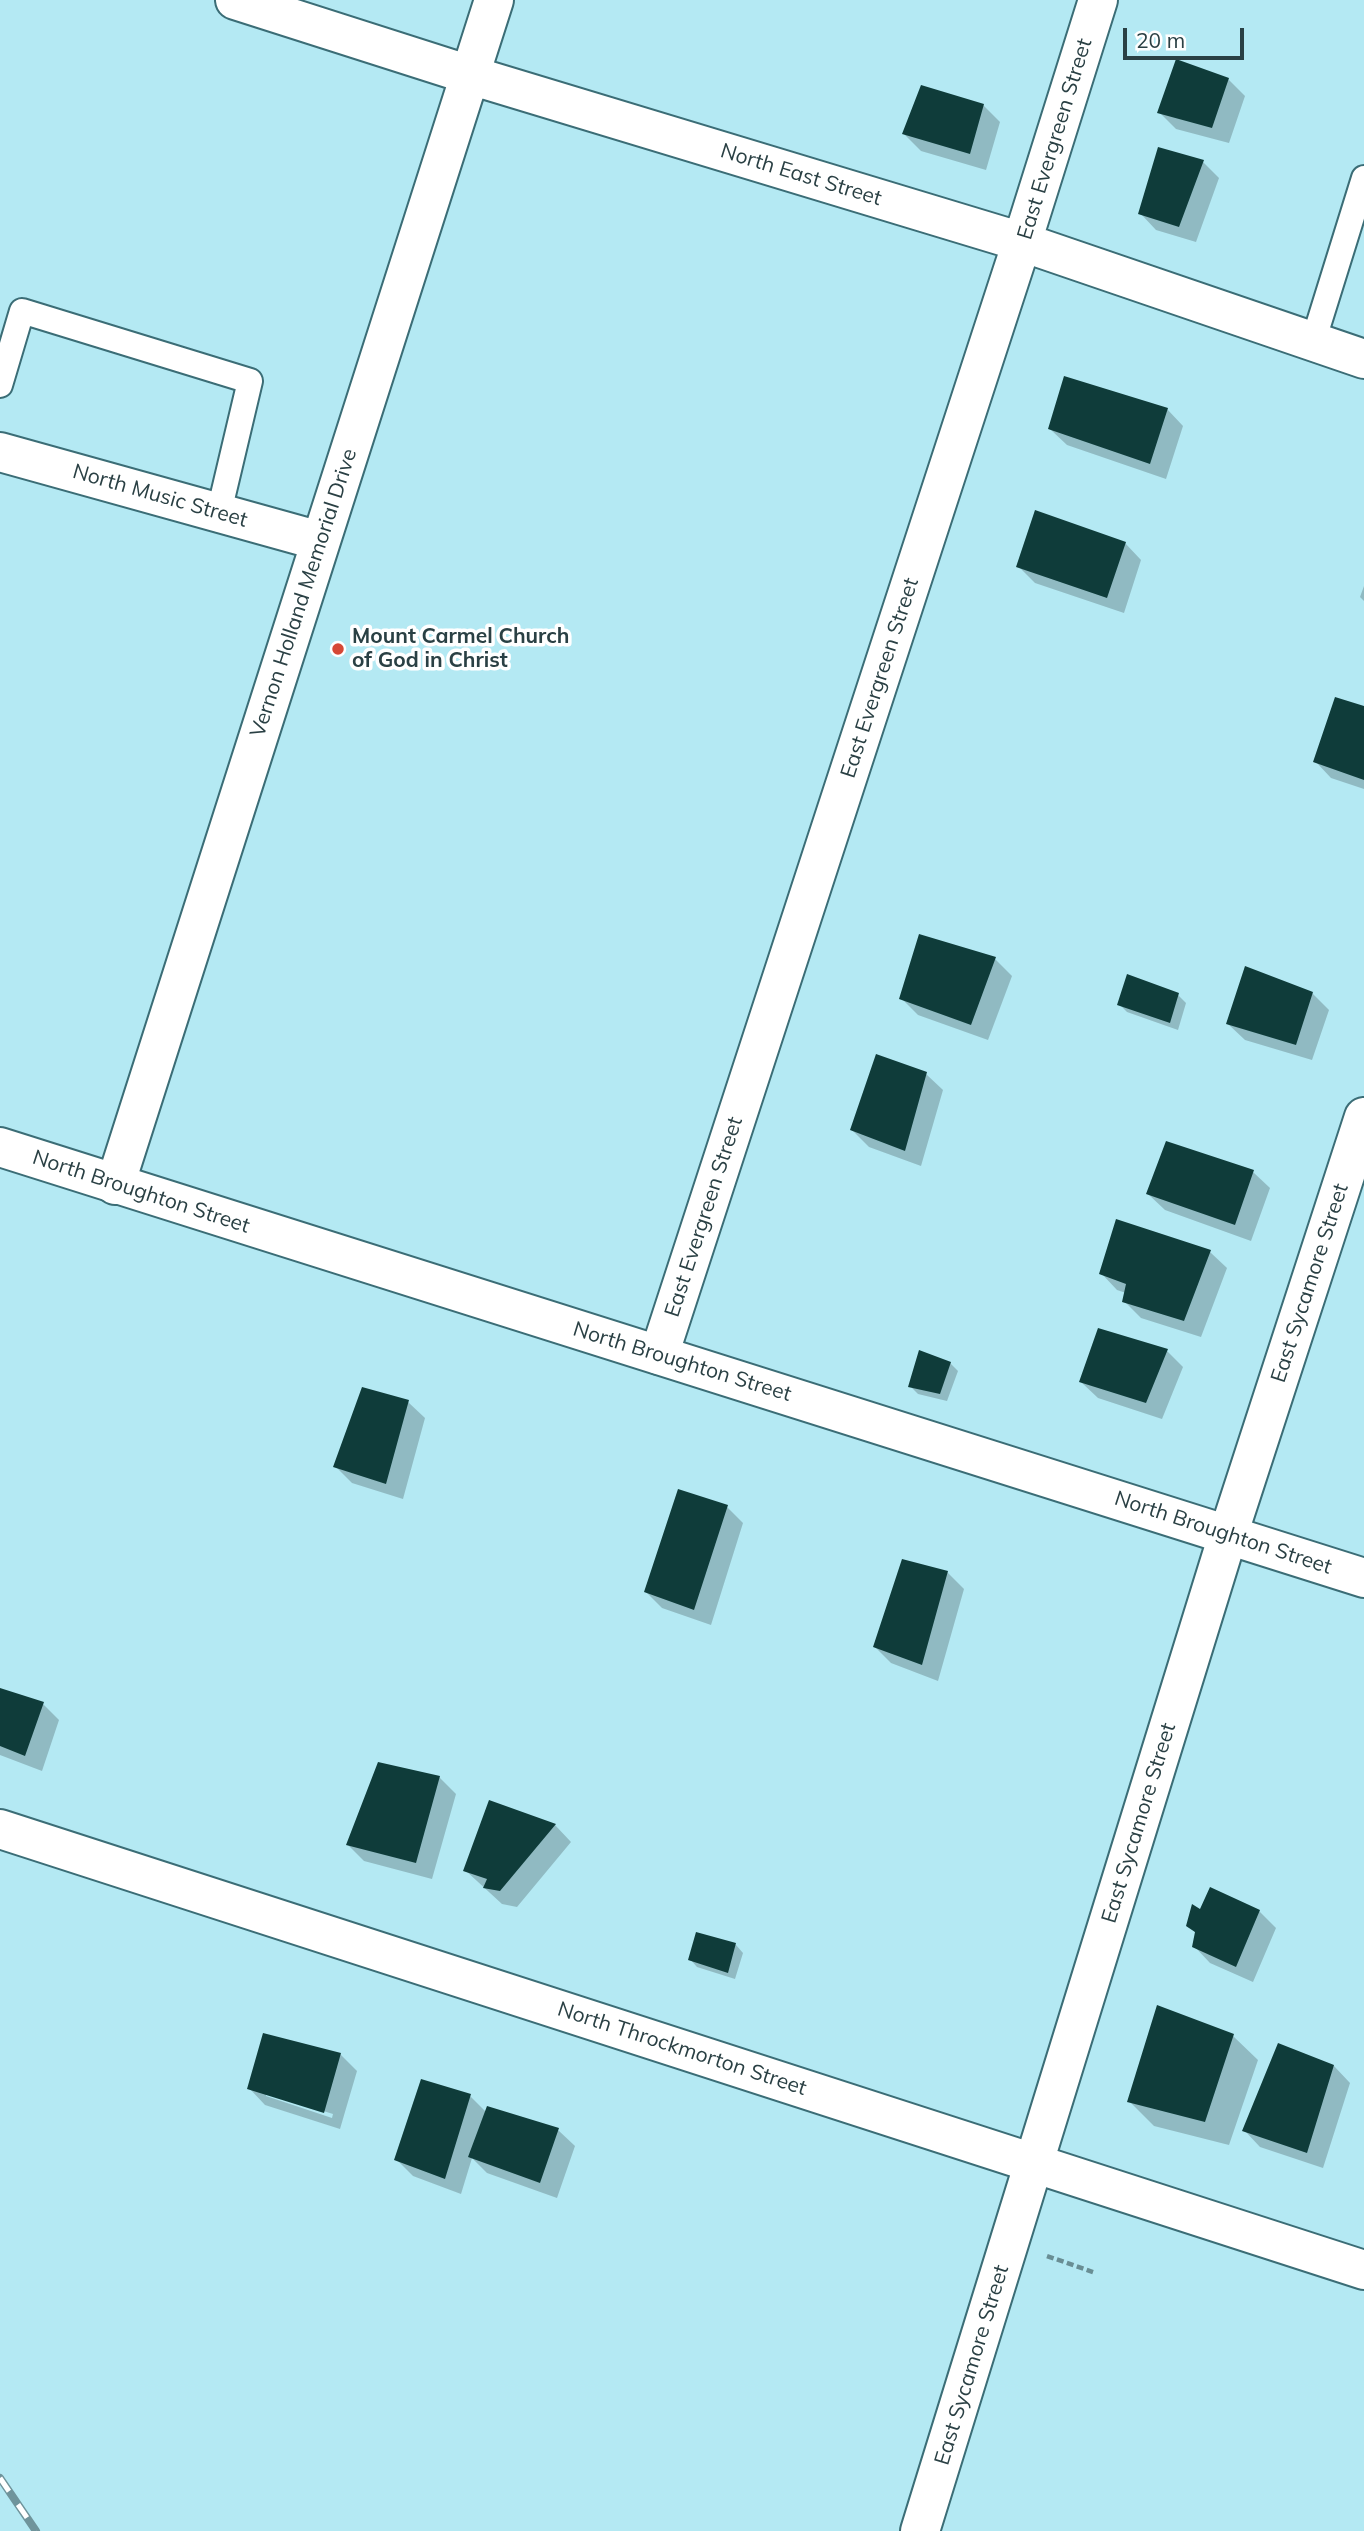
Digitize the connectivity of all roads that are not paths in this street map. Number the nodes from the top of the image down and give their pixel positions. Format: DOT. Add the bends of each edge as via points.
graph roads {
  1 [pos="235,0"];
  2 [pos="494,0"];
  3 [pos="1098,0"];
  4 [pos="470,75"];
  5 [pos="1364,178"];
  6 [pos="1022,242"];
  7 [pos="1313,342"];
  8 [pos="1364,359"];
  9 [pos="0,385"];
  10 [pos="0,452"];
  11 [pos="219,512"];
  12 [pos="320,541"];
  13 [pos="1364,1117"];
  14 [pos="0,1147"];
  15 [pos="116,1185"];
  16 [pos="659,1355"];
  17 [pos="1228,1535"];
  18 [pos="1364,1578"];
  19 [pos="0,1829"];
  20 [pos="1035,2163"];
  21 [pos="1364,2270"];
  22 [pos="920,2531"];
  1 -- 4 [label="street, North East Street"];
  2 -- 4 [label="street, Vernon Holland Memorial Drive"];
  3 -- 6 [label="street, East Evergreen Street"];
  4 -- 6 [label="street, North East Street"];
  4 -- 12 [label="street, Vernon Holland Memorial Drive"];
  5 -- 7 [label="lane"];
  6 -- 7 [label="street, North East Street"];
  6 -- 16 [label="street, East Evergreen Street"];
  7 -- 8 [label="street, North East Street"];
  9 -- 11 [label="lane" via="23,311 250,381"];
  10 -- 11 [label="street, North Music Street"];
  11 -- 12 [label="street, North Music Street"];
  12 -- 15 [label="street, Vernon Holland Memorial Drive"];
  13 -- 17 [label="street, East Sycamore Street"];
  14 -- 15 [label="street, North Broughton Street"];
  15 -- 16 [label="street, North Broughton Street"];
  16 -- 17 [label="street, North Broughton Street"];
  17 -- 18 [label="street, North Broughton Street"];
  17 -- 20 [label="street, East Sycamore Street"];
  19 -- 20 [label="street, North Throckmorton Street"];
  20 -- 21 [label="street, North Throckmorton Street"];
  20 -- 22 [label="street, East Sycamore Street"];
}
